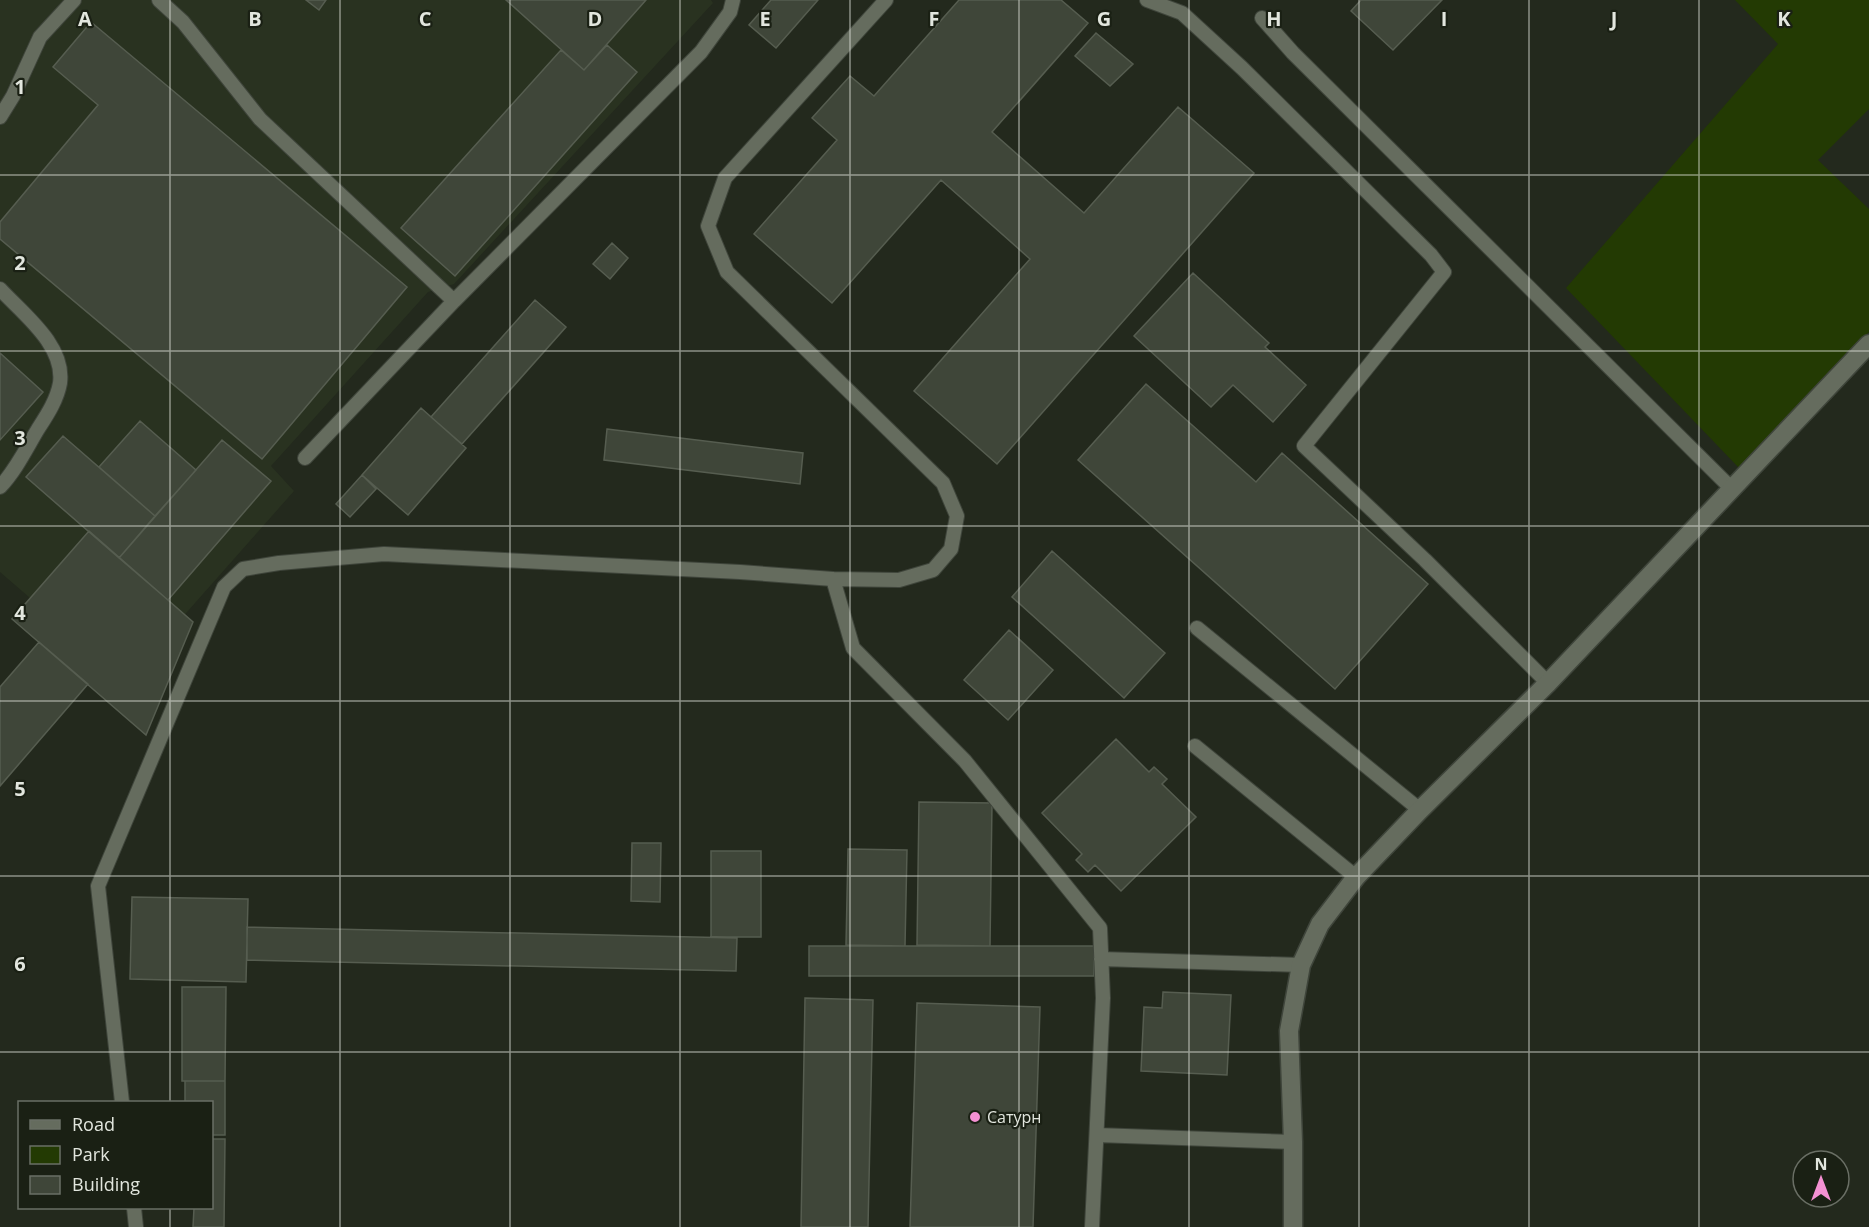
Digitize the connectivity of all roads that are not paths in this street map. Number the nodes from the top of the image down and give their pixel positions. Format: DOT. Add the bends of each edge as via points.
graph roads {
  1 [pos="74,0"];
  2 [pos="159,0"];
  3 [pos="733,0"];
  4 [pos="886,0"];
  5 [pos="1147,0"];
  6 [pos="1262,18"];
  7 [pos="0,117"];
  8 [pos="0,289"];
  9 [pos="454,301"];
  10 [pos="1869,344"];
  11 [pos="305,458"];
  12 [pos="0,487"];
  13 [pos="1732,489"];
  14 [pos="832,579"];
  15 [pos="1197,628"];
  16 [pos="1548,683"];
  17 [pos="1195,746"];
  18 [pos="1420,810"];
  19 [pos="1356,877"];
  20 [pos="1101,959"];
  21 [pos="1301,965"];
  22 [pos="122,1101"];
  23 [pos="1097,1135"];
  24 [pos="1293,1142"];
  25 [pos="134,1209"];
  26 [pos="136,1227"];
  27 [pos="1092,1227"];
  28 [pos="1293,1227"];
  1 -- 7 [label="lane" via="40,37"];
  2 -- 9 [label="lane" via="183,22 260,118"];
  3 -- 9 [label="lane" via="730,12 701,52"];
  4 -- 14 [label="lane" via="725,178 708,226 727,272 943,483 957,516 951,549 933,570 899,580"];
  5 -- 16 [label="lane" via="1182,14 1225,52 1444,272 1304,446"];
  6 -- 13 [label="lane"];
  8 -- 12 [label="lane" via="46,339 58,360 60,383 52,406 11,476"];
  9 -- 11 [label="lane"];
  10 -- 13 [label="street"];
  13 -- 16 [label="street"];
  14 -- 20 [label="lane" via="853,648 965,761 1030,839 1100,928"];
  14 -- 22 [label="lane" via="384,554 243,568 224,586 98,886"];
  15 -- 18 [label="lane"];
  16 -- 18 [label="street"];
  17 -- 19 [label="lane"];
  18 -- 19 [label="street"];
  19 -- 21 [label="street" via="1320,924"];
  20 -- 21 [label="lane"];
  20 -- 23 [label="lane"];
  21 -- 24 [label="street" via="1289,1031"];
  23 -- 24 [label="lane"];
  23 -- 27 [label="lane"];
  24 -- 28 [label="street"];
  25 -- 26 [label="lane"];
}
